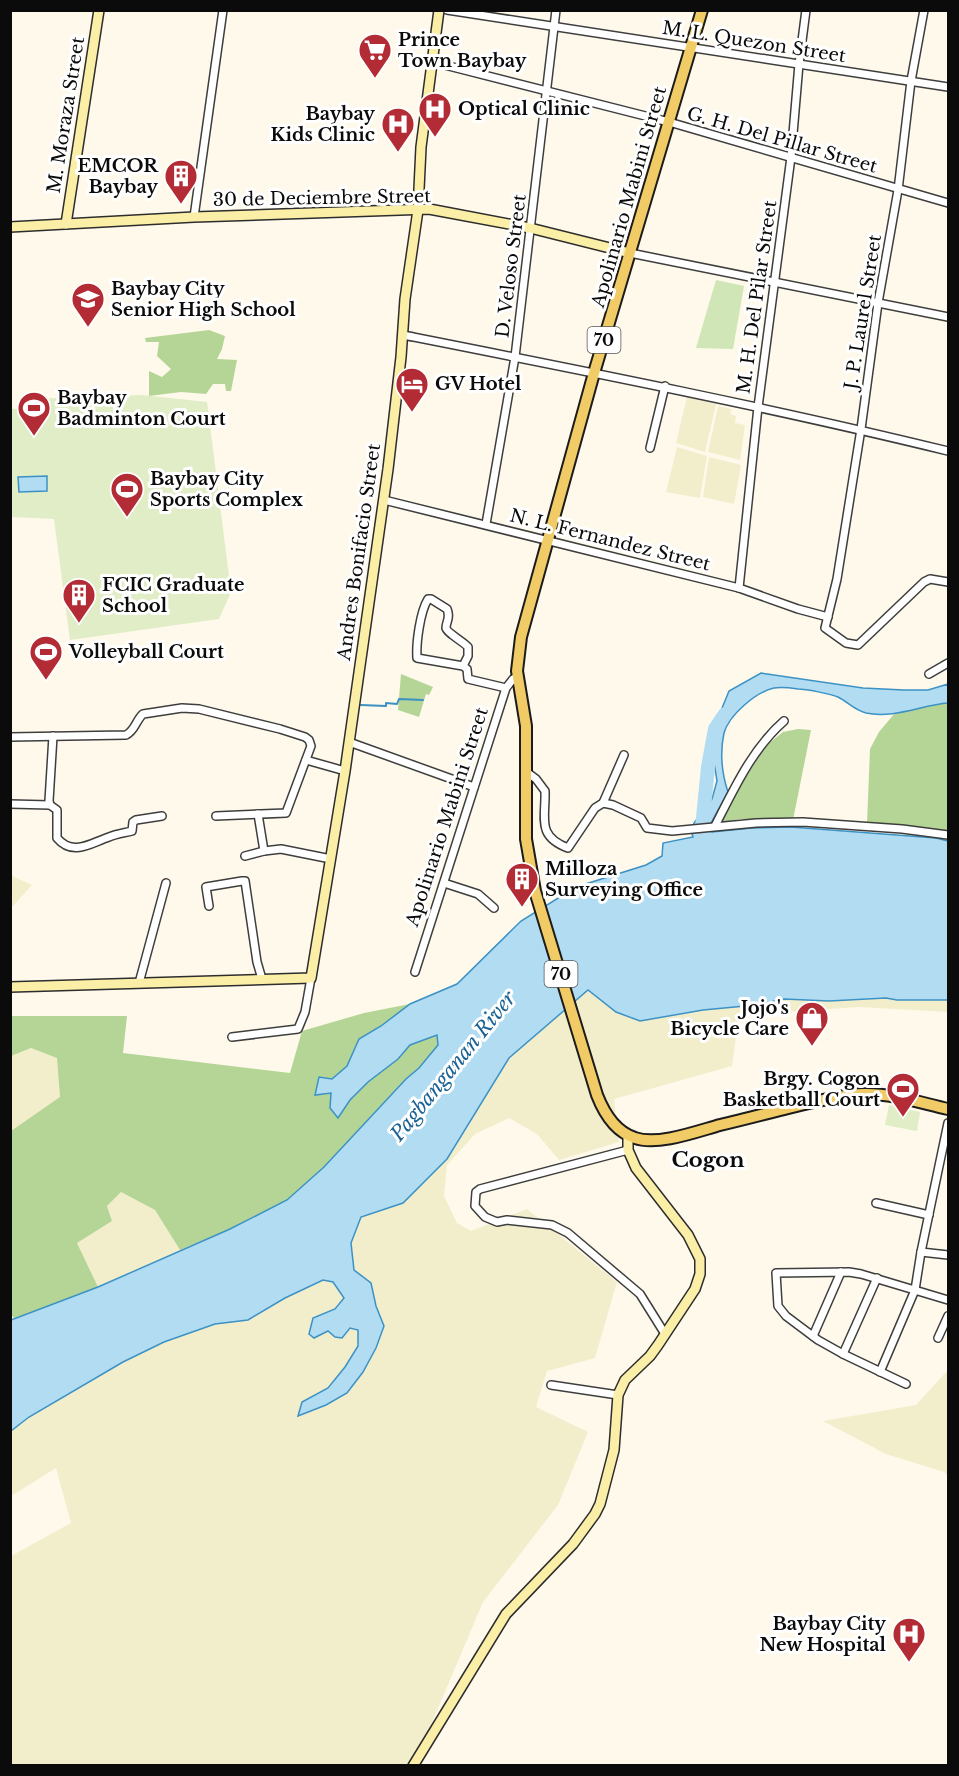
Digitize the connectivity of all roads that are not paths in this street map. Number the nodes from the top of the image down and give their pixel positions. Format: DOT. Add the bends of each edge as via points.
graph roads {
  1 [pos="99,10"];
  2 [pos="222,10"];
  3 [pos="439,10"];
  4 [pos="447,10"];
  5 [pos="556,10"];
  6 [pos="702,10"];
  7 [pos="806,10"];
  8 [pos="924,10"];
  9 [pos="555,26"];
  10 [pos="690,48"];
  11 [pos="433,62"];
  12 [pos="799,64"];
  13 [pos="911,81"];
  14 [pos="948,87"];
  15 [pos="548,91"];
  16 [pos="669,122"];
  17 [pos="791,157"];
  18 [pos="898,190"];
  19 [pos="948,203"];
  20 [pos="418,210"];
  21 [pos="194,218"];
  22 [pos="66,224"];
  23 [pos="10,227"];
  24 [pos="530,228"];
  25 [pos="630,253"];
  26 [pos="775,282"];
  27 [pos="878,303"];
  28 [pos="948,318"];
  29 [pos="403,335"];
  30 [pos="515,357"];
  31 [pos="594,373"];
  32 [pos="665,386"];
  33 [pos="758,407"];
  34 [pos="861,429"];
  35 [pos="650,448"];
  36 [pos="948,451"];
  37 [pos="384,500"];
  38 [pos="486,524"];
  39 [pos="548,540"];
  40 [pos="948,582"];
  41 [pos="739,588"];
  42 [pos="828,617"];
  43 [pos="948,663"];
  44 [pos="463,666"];
  45 [pos="517,674"];
  46 [pos="929,674"];
  47 [pos="506,688"];
  48 [pos="784,721"];
  49 [pos="10,736"];
  50 [pos="53,736"];
  51 [pos="349,742"];
  52 [pos="624,756"];
  53 [pos="306,760"];
  54 [pos="345,771"];
  55 [pos="528,773"];
  56 [pos="474,787"];
  57 [pos="603,803"];
  58 [pos="10,804"];
  59 [pos="50,805"];
  60 [pos="258,814"];
  61 [pos="162,816"];
  62 [pos="216,816"];
  63 [pos="713,827"];
  64 [pos="948,836"];
  65 [pos="264,851"];
  66 [pos="245,856"];
  67 [pos="331,859"];
  68 [pos="166,883"];
  69 [pos="444,883"];
  70 [pos="210,906"];
  71 [pos="494,908"];
  72 [pos="415,972"];
  73 [pos="310,978"];
  74 [pos="262,979"];
  75 [pos="139,983"];
  76 [pos="13,985"];
  77 [pos="232,1037"];
  78 [pos="948,1109"];
  79 [pos="948,1123"];
  80 [pos="628,1135"];
  81 [pos="628,1150"];
  82 [pos="876,1203"];
  83 [pos="929,1215"];
  84 [pos="921,1252"];
  85 [pos="948,1255"];
  86 [pos="841,1272"];
  87 [pos="877,1278"];
  88 [pos="915,1290"];
  89 [pos="948,1300"];
  90 [pos="948,1316"];
  91 [pos="665,1334"];
  92 [pos="813,1336"];
  93 [pos="938,1338"];
  94 [pos="843,1354"];
  95 [pos="880,1372"];
  96 [pos="906,1384"];
  97 [pos="551,1385"];
  98 [pos="618,1395"];
  99 [pos="413,1766"];
  1 -- 22 [label="street, M. Moraza Street"];
  2 -- 21 [label="street"];
  3 -- 11 [label="street, Andres Bonifacio Street"];
  4 -- 9 [label="street, M. L. Quezon Street"];
  5 -- 9 [label="street, D. Veloso Street"];
  6 -- 10 [label="main road, Apolinario Mabini Street / 70"];
  7 -- 12 [label="street, M. H. Del Pilar Street"];
  8 -- 13 [label="street, J. P. Laurel Street"];
  9 -- 10 [label="street, M. L. Quezon Street"];
  9 -- 15 [label="street, D. Veloso Street"];
  10 -- 12 [label="street, M. L. Quezon Street"];
  10 -- 16 [label="main road, Apolinario Mabini Street / 70"];
  11 -- 15 [label="street, G. H. Del Pillar Street"];
  11 -- 20 [label="street, Andres Bonifacio Street" via="421,147"];
  12 -- 13 [label="street, M. L. Quezon Street"];
  12 -- 17 [label="street, M. H. Del Pilar Street"];
  13 -- 14 [label="street, M. L. Quezon Street"];
  13 -- 18 [label="street, J. P. Laurel Street"];
  15 -- 16 [label="street, G. H. Del Pillar Street"];
  15 -- 24 [label="street, D. Veloso Street"];
  16 -- 17 [label="street, G. H. Del Pillar Street"];
  16 -- 25 [label="main road, Apolinario Mabini Street / 70"];
  17 -- 18 [label="street, G. H. Del Pillar Street"];
  17 -- 26 [label="street, M. H. Del Pilar Street"];
  18 -- 19 [label="street, G. H. Del Pillar Street"];
  18 -- 27 [label="street, J. P. Laurel Street"];
  20 -- 21 [label="street, 30 de Deciembre Street"];
  20 -- 24 [label="street, 30 de Deciembre Street"];
  20 -- 29 [label="street, Andres Bonifacio Street"];
  21 -- 22 [label="street, 30 de Deciembre Street"];
  22 -- 23 [label="street, 30 de Deciembre Street"];
  24 -- 25 [label="street, 30 de Deciembre Street"];
  24 -- 30 [label="street, D. Veloso Street"];
  25 -- 26 [label="street"];
  25 -- 31 [label="main road, Apolinario Mabini Street / 70"];
  26 -- 27 [label="street"];
  26 -- 33 [label="street, M. H. Del Pilar Street"];
  27 -- 28 [label="street"];
  27 -- 34 [label="street, J. P. Laurel Street"];
  29 -- 30 [label="street"];
  29 -- 37 [label="street, Andres Bonifacio Street"];
  30 -- 31 [label="street"];
  30 -- 38 [label="street, D. Veloso Street"];
  31 -- 32 [label="street"];
  31 -- 39 [label="main road, Apolinario Mabini Street / 70"];
  32 -- 33 [label="street"];
  32 -- 35 [label="street"];
  33 -- 34 [label="street"];
  33 -- 41 [label="street, M. H. Del Pilar Street"];
  34 -- 36 [label="street"];
  34 -- 42 [label="street, J. P. Laurel Street"];
  37 -- 38 [label="street, N. L. Fernandez Street"];
  37 -- 51 [label="street, Andres Bonifacio Street"];
  38 -- 39 [label="street, N. L. Fernandez Street"];
  39 -- 41 [label="street, N. L. Fernandez Street"];
  39 -- 45 [label="main road, Apolinario Mabini Street / 70" via="521,637"];
  40 -- 42 [label="street" via="924,582 858,645 828,632"];
  41 -- 42 [label="street, N. L. Fernandez Street"];
  43 -- 46 [label="street"];
  44 -- 44 [label="street" via="468,647 448,632 447,609 428,599 417,658"];
  44 -- 47 [label="street" via="468,679"];
  45 -- 47 [label="street, Apolinario Mabini Street"];
  45 -- 55 [label="main road, 70" via="526,726"];
  47 -- 56 [label="street, Apolinario Mabini Street"];
  48 -- 63 [label="street" via="743,772"];
  49 -- 50 [label="street"];
  50 -- 53 [label="street" via="126,735 143,714 195,708 308,738 311,746"];
  50 -- 59 [label="street"];
  51 -- 54 [label="street, Andres Bonifacio Street"];
  51 -- 56 [label="street"];
  52 -- 57 [label="street"];
  53 -- 54 [label="street"];
  53 -- 60 [label="street" via="286,813"];
  54 -- 67 [label="street, Andres Bonifacio Street"];
  55 -- 57 [label="street" via="545,791 543,823 557,844 568,848 595,808"];
  55 -- 80 [label="main road, 70" via="526,839 535,891 602,1109"];
  56 -- 69 [label="street, Apolinario Mabini Street"];
  57 -- 63 [label="street" via="641,818 647,828 672,831"];
  58 -- 59 [label="street"];
  59 -- 61 [label="street" via="57,810 57,839 77,848 132,831 136,820"];
  60 -- 62 [label="street"];
  60 -- 65 [label="street"];
  63 -- 64 [label="street" via="803,822"];
  65 -- 66 [label="street"];
  65 -- 67 [label="street" via="281,849"];
  67 -- 73 [label="street, Andres Bonifacio Street"];
  68 -- 75 [label="street"];
  69 -- 71 [label="street" via="477,894"];
  69 -- 72 [label="street, Apolinario Mabini Street"];
  70 -- 74 [label="street" via="206,887 245,881"];
  73 -- 74 [label="street"];
  73 -- 77 [label="street, Andres Bonifacio Street" via="298,1029"];
  74 -- 75 [label="street"];
  75 -- 76 [label="street"];
  78 -- 80 [label="main road" via="887,1095 863,1094 655,1140"];
  79 -- 83 [label="street"];
  80 -- 81 [label="street"];
  81 -- 91 [label="street" via="636,1168 688,1235 700,1259 695,1288"];
  81 -- 91 [label="street" via="480,1189 475,1206 485,1217 497,1222 552,1225 568,1233 640,1293"];
  82 -- 83 [label="street"];
  83 -- 84 [label="street"];
  84 -- 85 [label="street"];
  84 -- 88 [label="street"];
  86 -- 87 [label="street"];
  86 -- 92 [label="street"];
  86 -- 92 [label="street" via="776,1273 778,1306"];
  87 -- 88 [label="street"];
  87 -- 94 [label="street"];
  88 -- 89 [label="street"];
  88 -- 95 [label="street"];
  90 -- 93 [label="street"];
  91 -- 98 [label="street" via="650,1356 625,1380"];
  92 -- 94 [label="street"];
  94 -- 95 [label="street"];
  95 -- 96 [label="street"];
  97 -- 98 [label="street"];
  98 -- 99 [label="street" via="614,1450 595,1514 573,1544 506,1614"];
}
